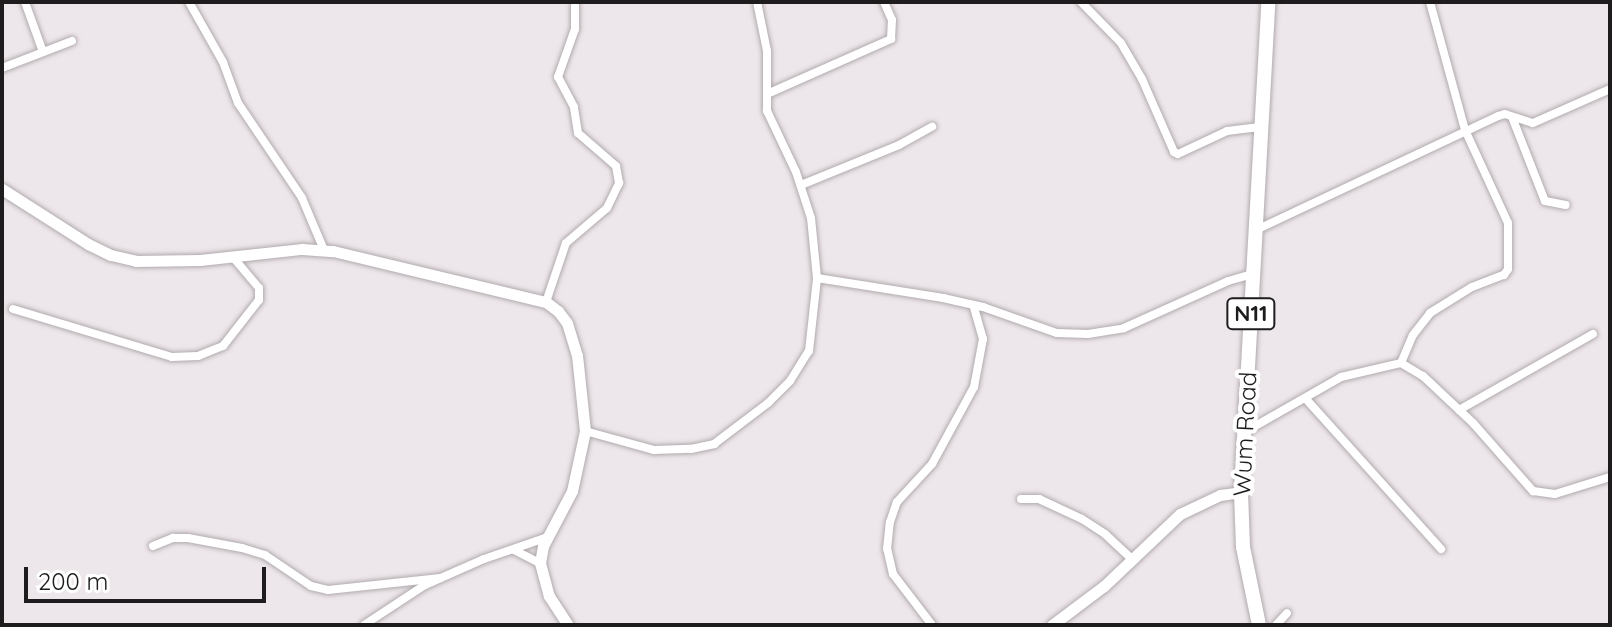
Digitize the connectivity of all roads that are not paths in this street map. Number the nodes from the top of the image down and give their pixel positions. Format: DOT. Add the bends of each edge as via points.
graph roads {
  1 [pos="25,2"];
  2 [pos="189,2"];
  3 [pos="757,2"];
  4 [pos="884,2"];
  5 [pos="1081,2"];
  6 [pos="1268,2"];
  7 [pos="1430,2"];
  8 [pos="575,6"];
  9 [pos="72,41"];
  10 [pos="43,52"];
  11 [pos="2,68"];
  12 [pos="1610,89"];
  13 [pos="767,94"];
  14 [pos="1511,116"];
  15 [pos="932,127"];
  16 [pos="1262,127"];
  17 [pos="1465,130"];
  18 [pos="801,185"];
  19 [pos="2,189"];
  20 [pos="1566,205"];
  21 [pos="1255,231"];
  22 [pos="324,250"];
  23 [pos="232,256"];
  24 [pos="1254,274"];
  25 [pos="817,278"];
  26 [pos="546,302"];
  27 [pos="973,305"];
  28 [pos="13,309"];
  29 [pos="1593,334"];
  30 [pos="1401,363"];
  31 [pos="1306,399"];
  32 [pos="1459,410"];
  33 [pos="585,431"];
  34 [pos="1243,434"];
  35 [pos="1610,477"];
  36 [pos="1241,492"];
  37 [pos="1021,499"];
  38 [pos="548,537"];
  39 [pos="153,546"];
  40 [pos="1441,549"];
  41 [pos="514,550"];
  42 [pos="1132,559"];
  43 [pos="540,563"];
  44 [pos="440,578"];
  45 [pos="1287,613"];
  46 [pos="364,625"];
  47 [pos="568,625"];
  48 [pos="932,625"];
  49 [pos="1052,625"];
  50 [pos="1259,625"];
  51 [pos="1276,625"];
  1 -- 10 [label="street"];
  2 -- 22 [label="street" via="223,62 238,103 302,198"];
  3 -- 13 [label="street" via="767,51"];
  4 -- 13 [label="street" via="892,20 891,39"];
  5 -- 16 [label="street" via="1121,43 1174,152 1227,131"];
  6 -- 16 [label="highway, Wum Road / N11"];
  7 -- 17 [label="street"];
  8 -- 26 [label="street" via="572,42 558,77 574,107 578,133 616,166 619,183 607,208 566,243"];
  9 -- 10 [label="street"];
  10 -- 11 [label="street"];
  12 -- 14 [label="street" via="1533,123"];
  13 -- 18 [label="street" via="767,111"];
  14 -- 17 [label="street"];
  14 -- 20 [label="street" via="1545,201"];
  15 -- 18 [label="street"];
  16 -- 21 [label="highway, Wum Road / N11"];
  17 -- 21 [label="street"];
  17 -- 30 [label="street" via="1508,223 1508,269 1430,313"];
  18 -- 25 [label="street" via="811,218"];
  19 -- 23 [label="street" via="111,255 166,263"];
  21 -- 24 [label="highway, Wum Road / N11"];
  22 -- 23 [label="street"];
  22 -- 26 [label="street"];
  23 -- 28 [label="street" via="259,288 259,300 223,346 198,356 172,357"];
  24 -- 27 [label="street" via="1105,332 1057,333"];
  24 -- 34 [label="highway, Wum Road / N11"];
  25 -- 27 [label="street"];
  25 -- 33 [label="street" via="809,351 790,381 744,425 714,444 691,449 654,450"];
  26 -- 33 [label="street" via="567,323 577,355"];
  27 -- 48 [label="street" via="983,339 974,387 932,464 897,502 890,522 887,549 893,574"];
  29 -- 32 [label="street"];
  30 -- 31 [label="street" via="1341,377"];
  30 -- 32 [label="street"];
  31 -- 34 [label="street"];
  31 -- 40 [label="street"];
  32 -- 35 [label="street" via="1533,491 1555,494"];
  33 -- 38 [label="street" via="572,491"];
  34 -- 36 [label="highway, Wum Road / N11"];
  36 -- 42 [label="street" via="1220,495 1180,514"];
  36 -- 50 [label="highway, Wum Road / N11" via="1243,547"];
  37 -- 42 [label="street" via="1039,499 1082,519"];
  38 -- 41 [label="street"];
  38 -- 43 [label="street"];
  39 -- 44 [label="street" via="188,538 242,548 328,590"];
  41 -- 43 [label="street"];
  41 -- 44 [label="street"];
  42 -- 49 [label="street"];
  43 -- 47 [label="street" via="549,596"];
  44 -- 46 [label="street"];
  45 -- 51 [label="street"];
}
